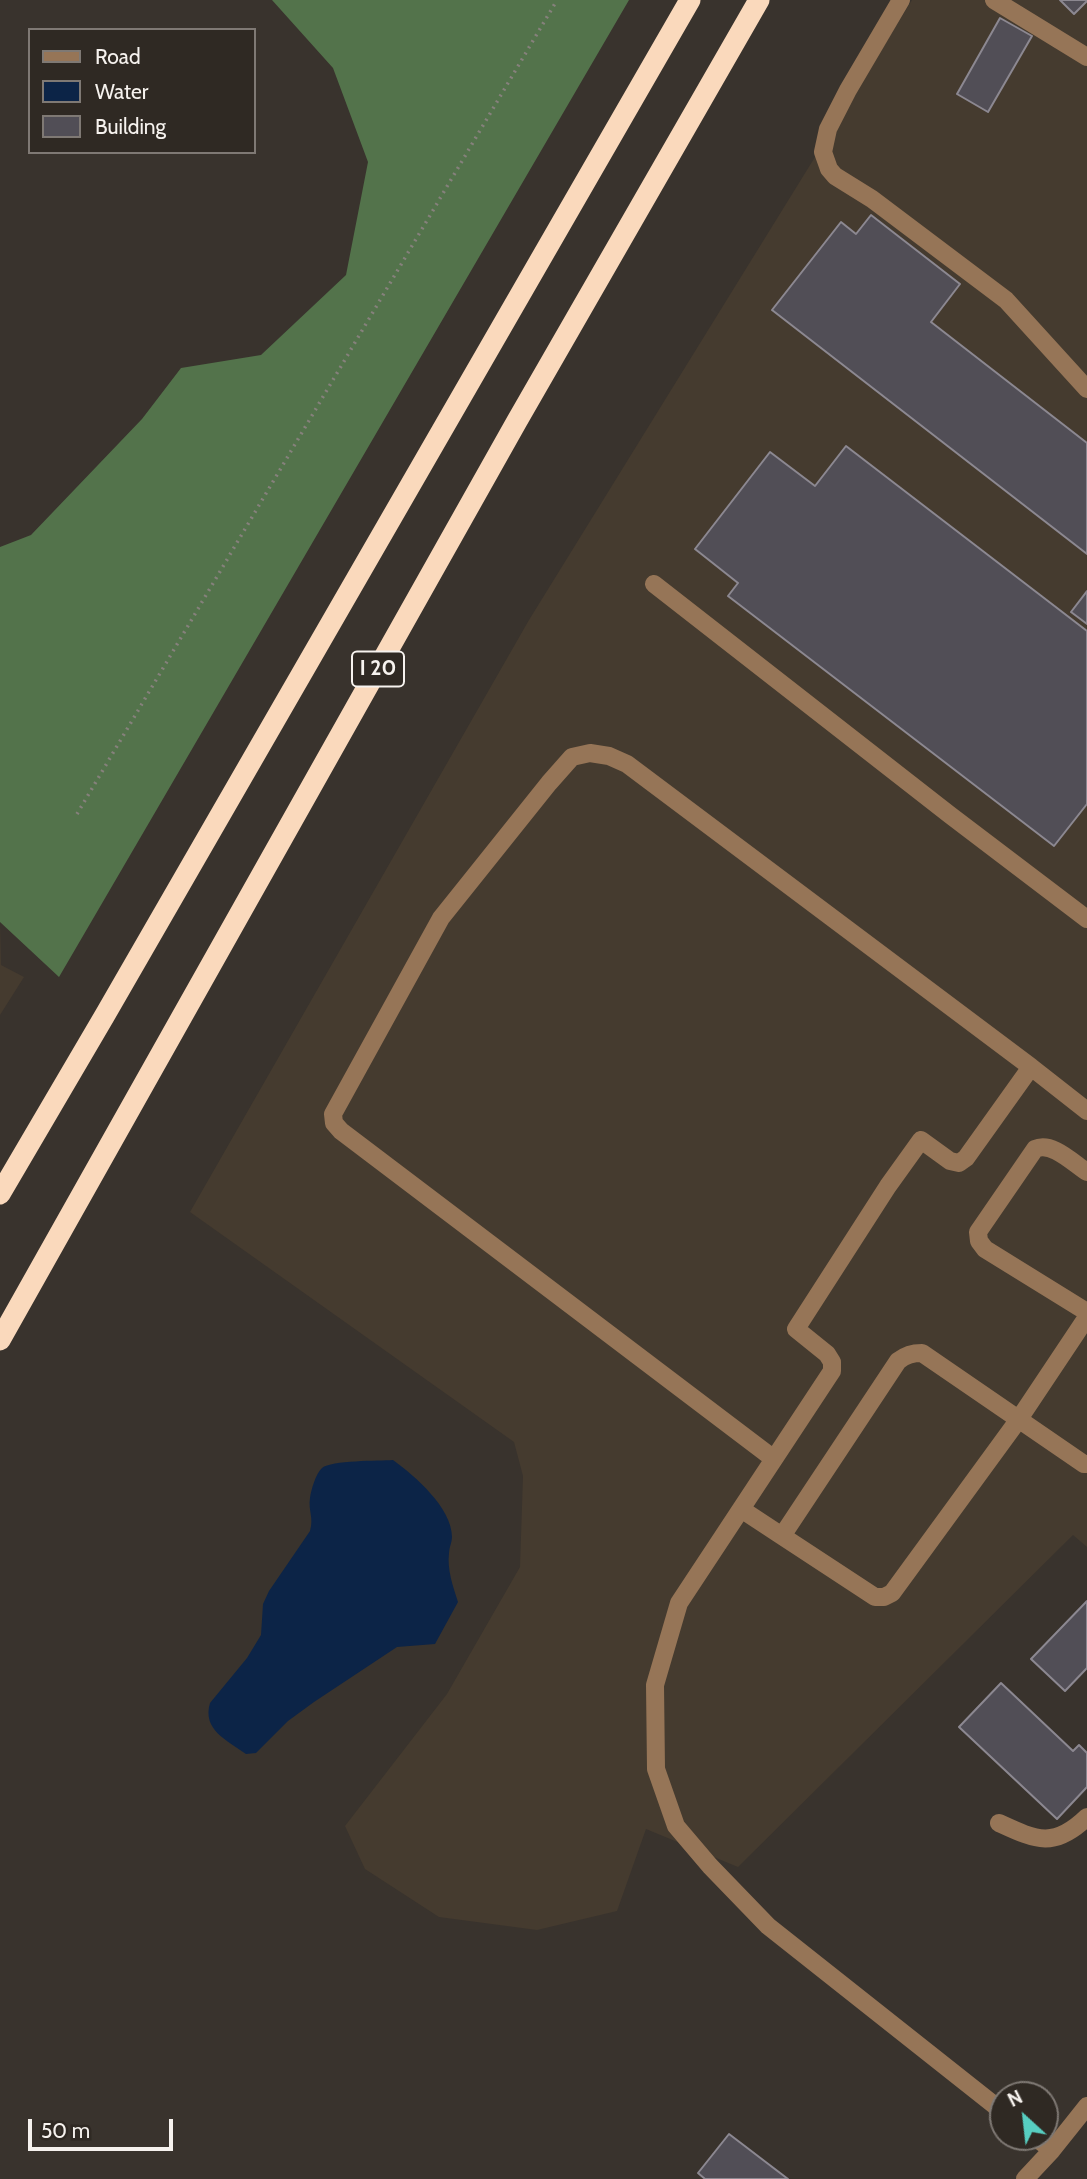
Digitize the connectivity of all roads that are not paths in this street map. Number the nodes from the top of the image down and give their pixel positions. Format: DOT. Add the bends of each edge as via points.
graph roads {
  1 [pos="690,0"];
  2 [pos="759,0"];
  3 [pos="901,0"];
  4 [pos="994,0"];
  5 [pos="1087,57"];
  6 [pos="1084,381"];
  7 [pos="653,584"];
  8 [pos="1087,919"];
  9 [pos="1031,1067"];
  10 [pos="1087,1111"];
  11 [pos="1087,1172"];
  12 [pos="0,1194"];
  13 [pos="1087,1315"];
  14 [pos="0,1340"];
  15 [pos="1019,1419"];
  16 [pos="774,1459"];
  17 [pos="1087,1464"];
  18 [pos="741,1509"];
  19 [pos="782,1536"];
  20 [pos="1087,1818"];
  21 [pos="999,1824"];
  22 [pos="989,2101"];
  23 [pos="1087,2106"];
  24 [pos="1059,2141"];
  25 [pos="1051,2151"];
  26 [pos="1025,2179"];
  1 -- 12 [label="highway, I 20"];
  2 -- 14 [label="highway, I 20" via="523,409"];
  3 -- 6 [label="street" via="837,108 825,139 826,162 832,173 1006,300"];
  4 -- 5 [label="street"];
  7 -- 8 [label="street"];
  9 -- 10 [label="street"];
  9 -- 16 [label="street" via="966,1158 959,1163 950,1161 921,1140 888,1186 796,1329 827,1354 832,1371"];
  9 -- 16 [label="street" via="609,755 572,757 441,918 332,1114 334,1124"];
  11 -- 13 [label="street" via="1040,1146 978,1232 985,1249"];
  13 -- 15 [label="street"];
  15 -- 17 [label="street"];
  15 -- 19 [label="street" via="892,1593 884,1597 875,1597"];
  15 -- 19 [label="street" via="922,1353 905,1356"];
  16 -- 18 [label="street"];
  18 -- 19 [label="street"];
  18 -- 22 [label="street" via="679,1603 655,1685 656,1769 676,1826 768,1926"];
  20 -- 21 [label="street" via="1055,1839 1031,1838"];
  23 -- 24 [label="street"];
  25 -- 26 [label="street"];
}
